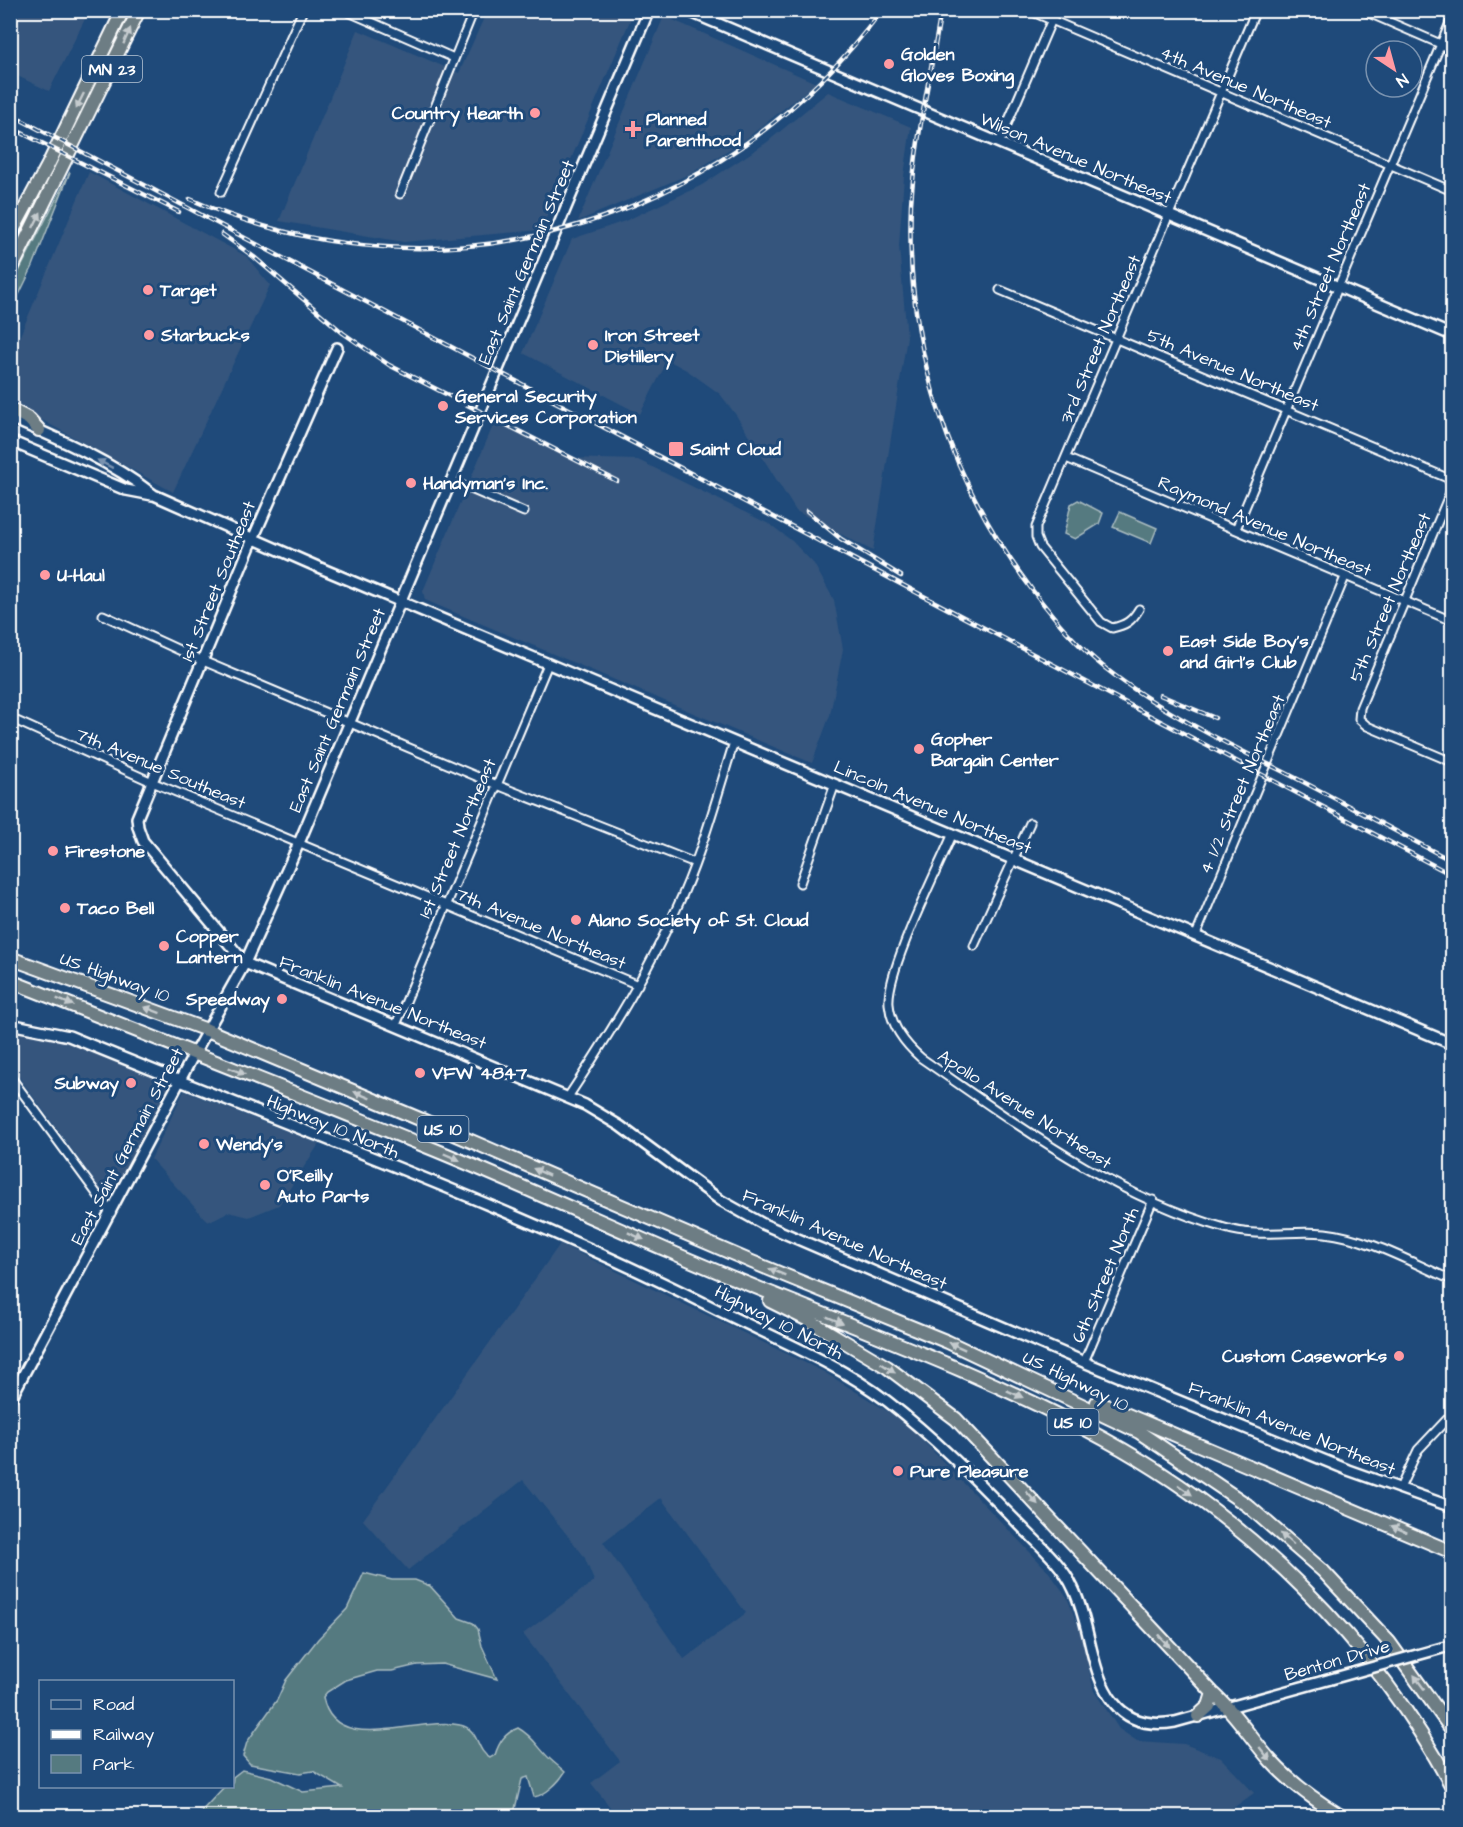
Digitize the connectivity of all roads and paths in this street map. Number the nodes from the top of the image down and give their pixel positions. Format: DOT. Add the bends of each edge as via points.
graph roads {
  1 [pos="123,10"];
  2 [pos="139,10"];
  3 [pos="303,10"];
  4 [pos="344,10"];
  5 [pos="474,10"];
  6 [pos="649,10"];
  7 [pos="686,10"];
  8 [pos="1028,10"];
  9 [pos="1056,10"];
  10 [pos="1256,10"];
  11 [pos="1362,10"];
  12 [pos="1452,18"];
  13 [pos="1051,20"];
  14 [pos="1441,44"];
  15 [pos="1452,49"];
  16 [pos="454,58"];
  17 [pos="1221,93"];
  18 [pos="999,143"];
  19 [pos="1391,164"];
  20 [pos="1452,190"];
  21 [pos="221,192"];
  22 [pos="400,194"];
  23 [pos="1169,215"];
  24 [pos="10,236"];
  25 [pos="10,272"];
  26 [pos="1339,286"];
  27 [pos="1000,290"];
  28 [pos="1452,335"];
  29 [pos="1117,338"];
  30 [pos="337,348"];
  31 [pos="10,409"];
  32 [pos="1287,409"];
  33 [pos="10,418"];
  34 [pos="39,430"];
  35 [pos="10,441"];
  36 [pos="1066,458"];
  37 [pos="1452,480"];
  38 [pos="452,481"];
  39 [pos="1452,488"];
  40 [pos="154,495"];
  41 [pos="524,512"];
  42 [pos="1236,529"];
  43 [pos="253,538"];
  44 [pos="1345,577"];
  45 [pos="1406,601"];
  46 [pos="400,602"];
  47 [pos="1139,609"];
  48 [pos="103,615"];
  49 [pos="1452,621"];
  50 [pos="203,661"];
  51 [pos="548,664"];
  52 [pos="10,718"];
  53 [pos="350,721"];
  54 [pos="734,742"];
  55 [pos="1452,762"];
  56 [pos="152,782"];
  57 [pos="835,784"];
  58 [pos="497,785"];
  59 [pos="1030,823"];
  60 [pos="953,833"];
  61 [pos="299,843"];
  62 [pos="1014,859"];
  63 [pos="695,863"];
  64 [pos="800,883"];
  65 [pos="445,904"];
  66 [pos="1196,935"];
  67 [pos="974,946"];
  68 [pos="10,958"];
  69 [pos="245,963"];
  70 [pos="10,981"];
  71 [pos="638,985"];
  72 [pos="10,1024"];
  73 [pos="396,1025"];
  74 [pos="207,1030"];
  75 [pos="1452,1044"];
  76 [pos="194,1054"];
  77 [pos="10,1076"];
  78 [pos="179,1082"];
  79 [pos="568,1096"];
  80 [pos="1153,1200"];
  81 [pos="111,1213"];
  82 [pos="669,1252"];
  83 [pos="1452,1280"];
  84 [pos="1084,1362"];
  85 [pos="1007,1368"];
  86 [pos="10,1400"];
  87 [pos="1452,1413"];
  88 [pos="1400,1488"];
  89 [pos="1452,1506"];
  90 [pos="1452,1552"];
  91 [pos="1448,1647"];
  92 [pos="1213,1693"];
  93 [pos="1230,1707"];
  94 [pos="1198,1716"];
  95 [pos="1452,1730"];
  96 [pos="1452,1787"];
  97 [pos="1341,1816"];
  1 -- 24 [label="highway, MN 23, one-way"];
  25 -- 2 [label="highway, MN 23, one-way"];
  3 -- 21 [label="street"];
  4 -- 16 [label="street"];
  5 -- 16 [label="street"];
  6 -- 38 [label="street, East Saint Germain Street"];
  7 -- 18 [label="street, Wilson Avenue Northeast"];
  8 -- 13 [label="street, 4th Avenue Northeast"];
  9 -- 13 [label="street"];
  10 -- 17 [label="street, 3rd Street Northeast"];
  11 -- 14 [label="street"];
  12 -- 14 [label="street, 4th Street Northeast"];
  13 -- 17 [label="street, 4th Avenue Northeast"];
  13 -- 18 [label="street"];
  14 -- 15 [label="street"];
  14 -- 19 [label="street, 4th Street Northeast"];
  16 -- 22 [label="street"];
  17 -- 19 [label="street, 4th Avenue Northeast"];
  17 -- 23 [label="street, 3rd Street Northeast"];
  18 -- 23 [label="street, Wilson Avenue Northeast"];
  19 -- 20 [label="street, 4th Avenue Northeast"];
  19 -- 26 [label="street, 4th Street Northeast"];
  23 -- 26 [label="street, Wilson Avenue Northeast"];
  23 -- 29 [label="street, 3rd Street Northeast"];
  26 -- 28 [label="street, Wilson Avenue Northeast"];
  26 -- 32 [label="street, 4th Street Northeast"];
  27 -- 29 [label="street, 5th Avenue Northeast"];
  29 -- 32 [label="street, 5th Avenue Northeast"];
  29 -- 36 [label="street, 3rd Street Northeast"];
  30 -- 43 [label="street, 1st Street Southeast"];
  31 -- 34 [label="highway" via="29,418"];
  32 -- 37 [label="street, 5th Avenue Northeast"];
  32 -- 42 [label="street, 4th Street Northeast"];
  33 -- 34 [label="street"];
  40 -- 34 [label="street, one-way" via="132,478"];
  35 -- 40 [label="street" via="126,490"];
  36 -- 42 [label="street, Raymond Avenue Northeast"];
  36 -- 47 [label="street, 3rd Street Northeast" via="1036,527 1040,547 1101,622 1112,628 1123,626"];
  38 -- 41 [label="street"];
  38 -- 46 [label="street, East Saint Germain Street"];
  39 -- 45 [label="street, 5th Street Northeast"];
  40 -- 43 [label="street, Lincoln Avenue Northeast"];
  42 -- 44 [label="street, Raymond Avenue Northeast"];
  43 -- 46 [label="street, Lincoln Avenue Northeast"];
  43 -- 50 [label="street, 1st Street Southeast"];
  44 -- 45 [label="street, Raymond Avenue Northeast"];
  44 -- 66 [label="street, 4 1/2 Street Northeast"];
  45 -- 49 [label="street, Raymond Avenue Northeast"];
  45 -- 55 [label="street, 5th Street Northeast" via="1359,718 1366,726"];
  46 -- 51 [label="street, Lincoln Avenue Northeast"];
  46 -- 53 [label="street, East Saint Germain Street"];
  48 -- 50 [label="street"];
  50 -- 53 [label="street"];
  50 -- 56 [label="street, 1st Street Southeast"];
  51 -- 54 [label="street, Lincoln Avenue Northeast"];
  51 -- 58 [label="street, 1st Street Northeast"];
  52 -- 56 [label="street, 7th Avenue Southeast"];
  53 -- 58 [label="street"];
  53 -- 61 [label="street, East Saint Germain Street"];
  54 -- 57 [label="street, Lincoln Avenue Northeast"];
  54 -- 63 [label="street"];
  56 -- 61 [label="street, 7th Avenue Southeast"];
  56 -- 69 [label="street, 1st Street Southeast" via="139,811 138,827 143,841"];
  57 -- 60 [label="street, Lincoln Avenue Northeast"];
  57 -- 64 [label="street"];
  58 -- 63 [label="street"];
  58 -- 65 [label="street, 1st Street Northeast"];
  59 -- 62 [label="street"];
  60 -- 62 [label="street, Lincoln Avenue Northeast"];
  60 -- 80 [label="street, Apollo Avenue Northeast" via="890,984 889,1002 897,1029 921,1058 1071,1161"];
  61 -- 65 [label="street, 7th Avenue Northeast"];
  61 -- 69 [label="street, East Saint Germain Street"];
  62 -- 66 [label="street, Lincoln Avenue Northeast"];
  62 -- 67 [label="street"];
  63 -- 71 [label="street" via="669,926"];
  65 -- 71 [label="street, 7th Avenue Northeast"];
  65 -- 73 [label="street, 1st Street Northeast"];
  66 -- 75 [label="street, Lincoln Avenue Northeast"];
  74 -- 68 [label="highway, US Highway 10 / US 10, one-way"];
  69 -- 73 [label="street, Franklin Avenue Northeast"];
  69 -- 74 [label="street, East Saint Germain Street"];
  70 -- 76 [label="highway, US 10, one-way"];
  71 -- 79 [label="street"];
  72 -- 78 [label="street, Highway 10 North" via="55,1032"];
  73 -- 79 [label="street, Franklin Avenue Northeast"];
  74 -- 76 [label="street, East Saint Germain Street"];
  85 -- 74 [label="highway, US Highway 10 / US 10, one-way"];
  76 -- 78 [label="street, East Saint Germain Street"];
  76 -- 82 [label="highway, US 10, one-way" via="426,1146"];
  77 -- 81 [label="street"];
  78 -- 81 [label="street, East Saint Germain Street"];
  78 -- 94 [label="street, Highway 10 North" via="565,1237 853,1378 952,1455 1062,1570 1078,1598 1102,1680 1122,1712 1134,1720 1160,1725"];
  79 -- 84 [label="street, Franklin Avenue Northeast" via="620,1126 720,1200 763,1224"];
  80 -- 83 [label="street, Apollo Avenue Northeast" via="1242,1232 1324,1233 1353,1239"];
  80 -- 84 [label="street, 6th Street North"];
  81 -- 86 [label="street, East Saint Germain Street"];
  82 -- 92 [label="highway, one-way" via="851,1344 948,1413"];
  82 -- 96 [label="highway, US 10, one-way" via="1027,1400 1108,1441 1179,1486 1284,1570 1349,1638 1405,1709"];
  84 -- 88 [label="street, Franklin Avenue Northeast"];
  90 -- 85 [label="highway, one-way" via="1138,1418"];
  95 -- 85 [label="highway, US Highway 10 / US 10, one-way" via="1368,1618 1274,1527 1197,1469 1139,1432"];
  87 -- 88 [label="street" via="1418,1450"];
  88 -- 89 [label="street, Franklin Avenue Northeast"];
  91 -- 93 [label="street, Benton Drive, bridge"];
  92 -- 93 [label="highway"];
  92 -- 94 [label="highway" via="1209,1706"];
  93 -- 94 [label="street, Highway 10 North"];
  93 -- 97 [label="highway, one-way" via="1271,1761 1319,1803"];
}
